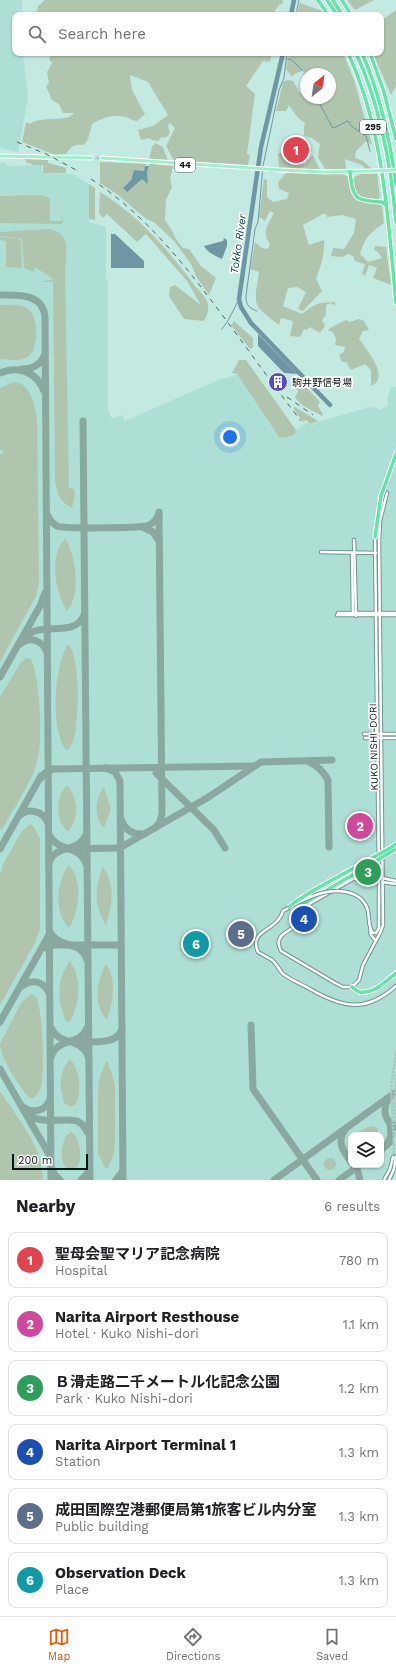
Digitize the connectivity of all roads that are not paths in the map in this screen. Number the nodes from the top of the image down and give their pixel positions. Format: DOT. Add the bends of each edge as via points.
graph roads {
  1 [pos="318,0"];
  2 [pos="328,0"];
  3 [pos="333,0"];
  4 [pos="342,0"];
  5 [pos="326,12"];
  6 [pos="335,12"];
  7 [pos="340,12"];
  8 [pos="349,12"];
  9 [pos="349,56"];
  10 [pos="357,56"];
  11 [pos="363,56"];
  12 [pos="371,56"];
  13 [pos="396,136"];
  14 [pos="0,156"];
  15 [pos="92,158"];
  16 [pos="102,158"];
  17 [pos="396,170"];
  18 [pos="350,172"];
  19 [pos="396,184"];
  20 [pos="385,195"];
  21 [pos="380,201"];
  22 [pos="386,205"];
  23 [pos="396,222"];
  24 [pos="396,303"];
  25 [pos="396,454"];
  26 [pos="387,493"];
  27 [pos="376,537"];
  28 [pos="354,540"];
  29 [pos="321,552"];
  30 [pos="353,553"];
  31 [pos="377,553"];
  32 [pos="338,614"];
  33 [pos="354,614"];
  34 [pos="375,614"];
  35 [pos="380,614"];
  36 [pos="396,614"];
  37 [pos="396,734"];
  38 [pos="365,736"];
  39 [pos="378,736"];
  40 [pos="396,738"];
  41 [pos="395,848"];
  42 [pos="380,878"];
  43 [pos="396,881"];
  44 [pos="383,882"];
  45 [pos="396,884"];
  46 [pos="289,907"];
  47 [pos="299,910"];
  48 [pos="370,929"];
  49 [pos="376,942"];
  50 [pos="396,974"];
  51 [pos="396,986"];
  52 [pos="352,987"];
  53 [pos="394,1157"];
  54 [pos="384,1180"];
  55 [pos="389,1180"];
  1 -- 5 [label="highway"];
  2 -- 6 [label="highway"];
  3 -- 7 [label="highway"];
  4 -- 8 [label="highway"];
  9 -- 20 [label="highway, 295" via="362,85 371,116"];
  10 -- 23 [label="highway" via="381,128"];
  11 -- 19 [label="highway" via="384,120"];
  12 -- 13 [label="highway, 295"];
  14 -- 15 [label="main road"];
  16 -- 18 [label="main road, 44"];
  17 -- 18 [label="main road, 44, bridge"];
  18 -- 21 [label="highway" via="356,196 366,201"];
  20 -- 21 [label="highway"];
  20 -- 22 [label="highway, 295"];
  21 -- 22 [label="highway"];
  22 -- 24 [label="highway, 295"];
  25 -- 27 [label="highway" via="381,496"];
  26 -- 31 [label="street, KUKO NISHI-DORI" via="380,521"];
  27 -- 31 [label="street, KUKO NISHI-DORI"];
  28 -- 30 [label="street"];
  29 -- 30 [label="street"];
  30 -- 31 [label="street"];
  30 -- 33 [label="street"];
  31 -- 34 [label="street, KUKO NISHI-DORI"];
  31 -- 35 [label="street, KUKO NISHI-DORI"];
  32 -- 33 [label="street"];
  33 -- 34 [label="street"];
  34 -- 35 [label="street"];
  34 -- 39 [label="street, KUKO NISHI-DORI"];
  35 -- 36 [label="street"];
  35 -- 39 [label="street, KUKO NISHI-DORI"];
  37 -- 39 [label="street"];
  38 -- 39 [label="street"];
  39 -- 40 [label="street"];
  39 -- 42 [label="street, KUKO NISHI-DORI"];
  41 -- 46 [label="highway, bridge" via="325,884"];
  41 -- 47 [label="highway, bridge" via="303,904"];
  42 -- 43 [label="street"];
  42 -- 44 [label="street, KUKO NISHI-DORI"];
  42 -- 47 [label="street" via="350,880"];
  42 -- 48 [label="street" via="378,930 374,933"];
  44 -- 45 [label="street"];
  44 -- 49 [label="street, KUKO NISHI-DORI" via="382,928"];
  46 -- 48 [label="street, bridge" via="316,895 348,891 360,898 368,909"];
  46 -- 51 [label="street, bridge" via="283,911 276,924 259,934 256,940 258,952 274,962 282,973 326,998 349,1005 371,1002"];
  47 -- 52 [label="street" via="302,921 280,937 280,951 343,987"];
  48 -- 49 [label="street"];
  49 -- 52 [label="street, KUKO NISHI-DORI" via="363,965 359,980"];
  50 -- 52 [label="highway" via="369,992 359,992"];
  53 -- 54 [label="street"];
  53 -- 55 [label="street" via="394,1169"];
}
